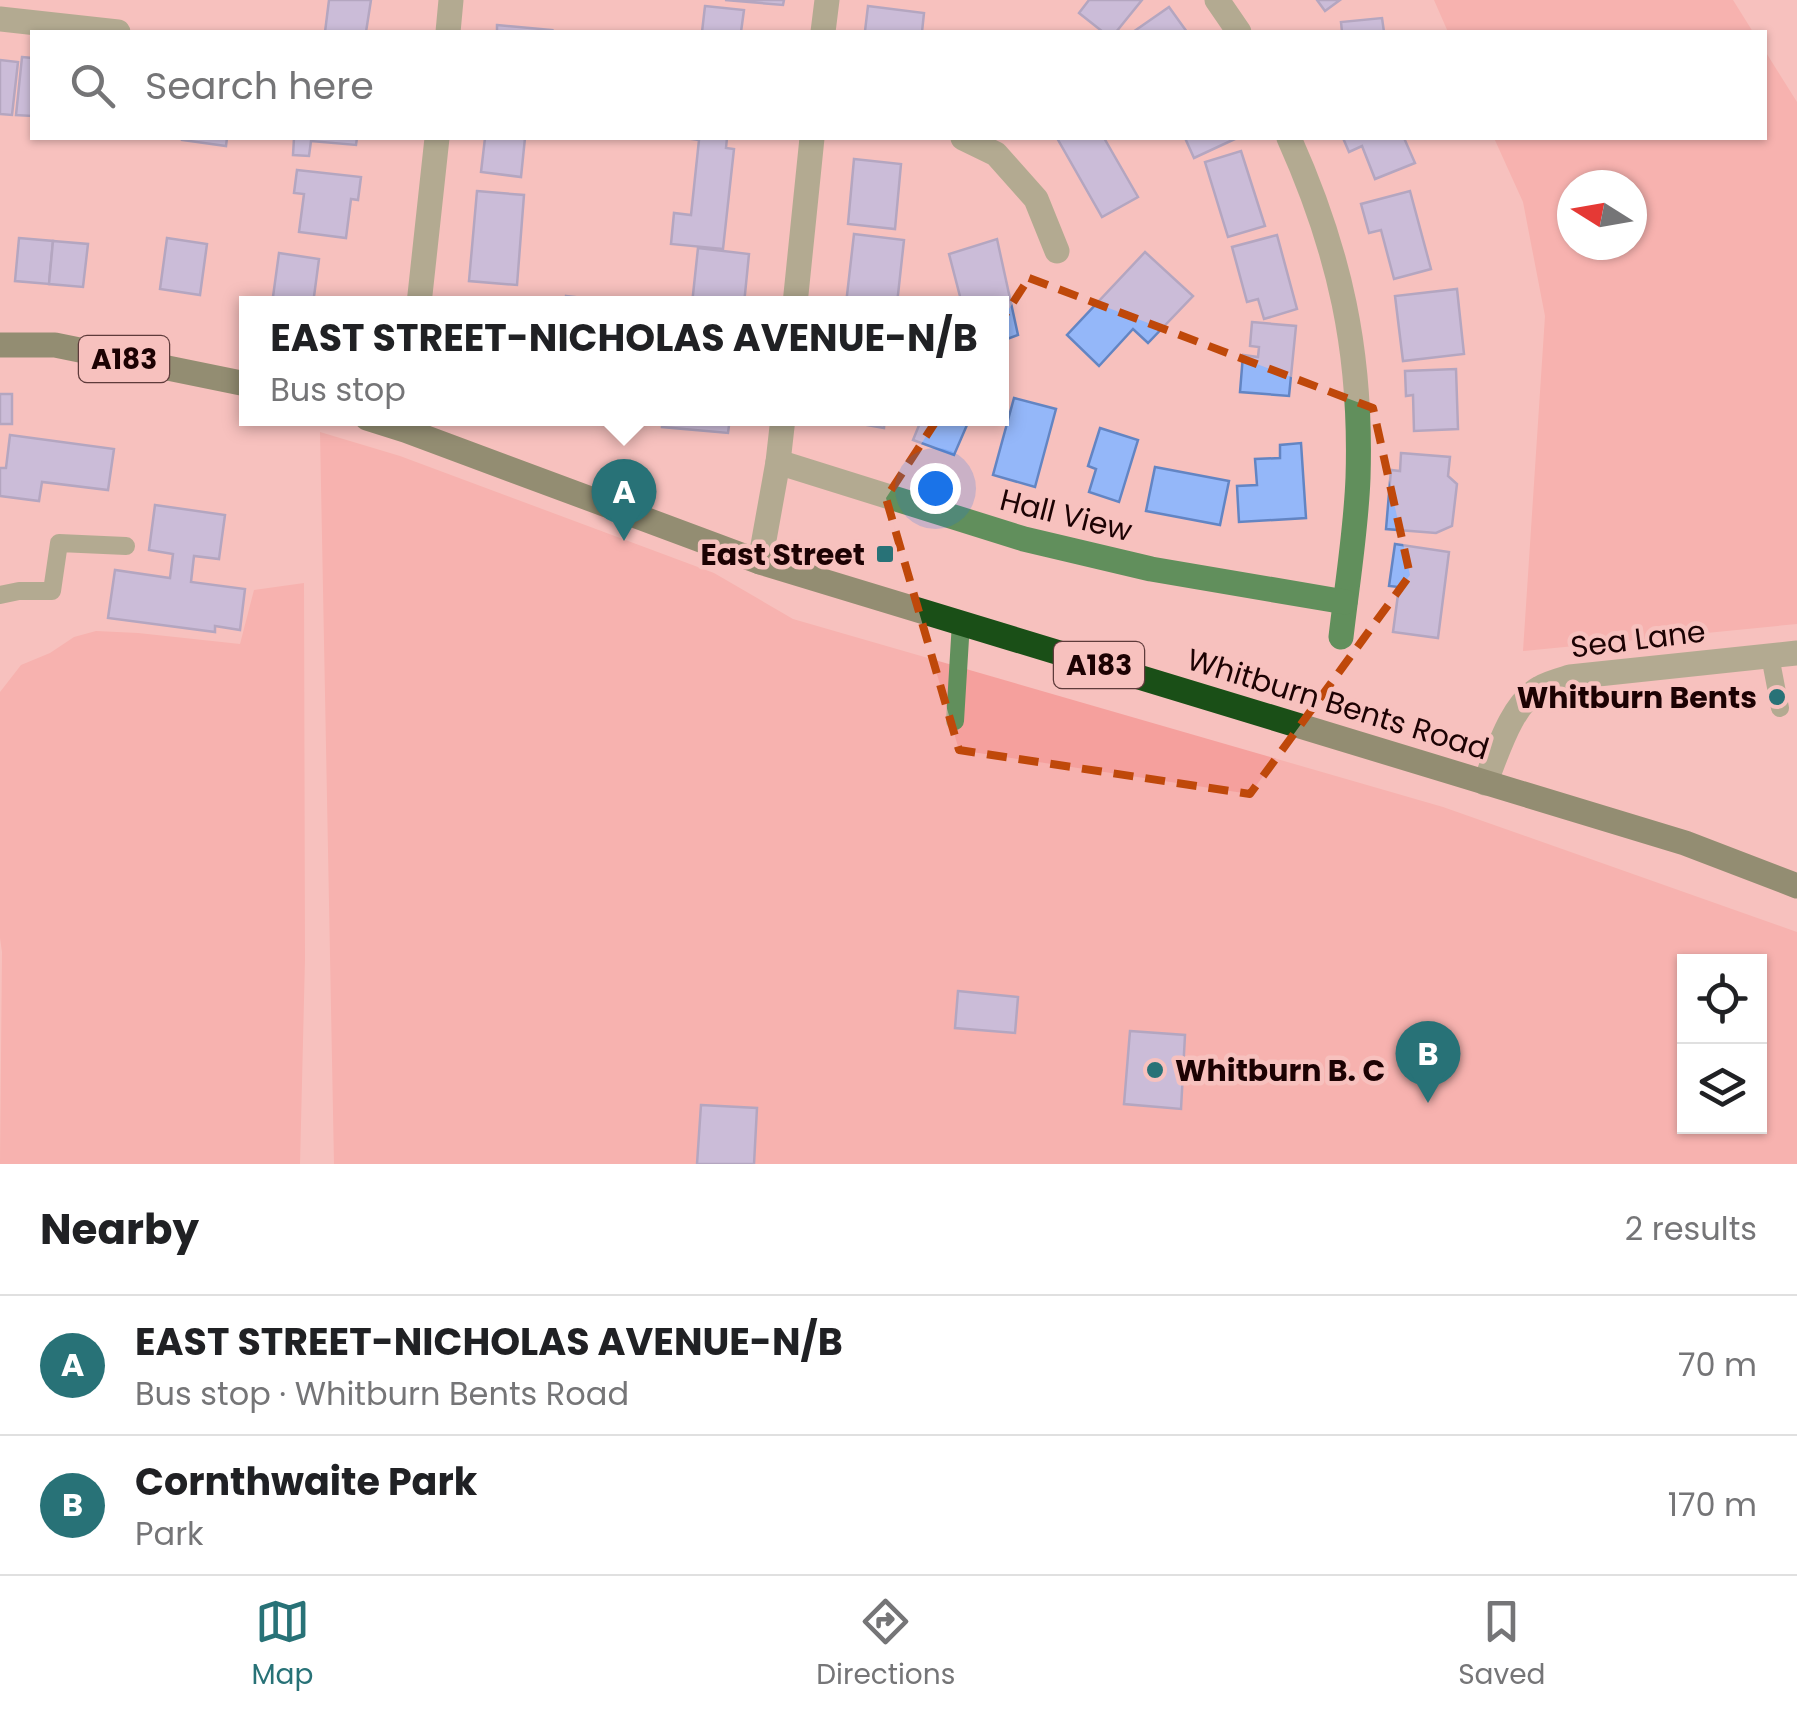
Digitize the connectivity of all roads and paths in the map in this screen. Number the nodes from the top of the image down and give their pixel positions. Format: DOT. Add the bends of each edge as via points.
graph roads {
  1 [pos="452,0"];
  2 [pos="827,0"];
  3 [pos="1216,0"];
  4 [pos="0,19"];
  5 [pos="100,30"];
  6 [pos="448,30"];
  7 [pos="823,30"];
  8 [pos="1237,30"];
  9 [pos="437,140"];
  10 [pos="812,140"];
  11 [pos="966,140"];
  12 [pos="1290,140"];
  13 [pos="1057,251"];
  14 [pos="420,296"];
  15 [pos="796,296"];
  16 [pos="0,345"];
  17 [pos="239,383"];
  18 [pos="411,426"];
  19 [pos="782,426"];
  20 [pos="778,462"];
  21 [pos="126,546"];
  22 [pos="760,562"];
  23 [pos="0,595"];
  24 [pos="1345,602"];
  25 [pos="961,622"];
  26 [pos="1341,638"];
  27 [pos="1797,654"];
  28 [pos="1770,656"];
  29 [pos="1788,708"];
  30 [pos="1797,718"];
  31 [pos="955,721"];
  32 [pos="1485,783"];
  33 [pos="1797,886"];
  1 -- 6 [label="street"];
  2 -- 7 [label="street"];
  3 -- 8 [label="street"];
  4 -- 5 [label="street"];
  9 -- 14 [label="street"];
  10 -- 15 [label="street"];
  11 -- 13 [label="street" via="996,154 1036,198"];
  12 -- 24 [label="street" via="1337,267 1354,356 1358,481"];
  16 -- 17 [label="main road, A183" via="55,345"];
  18 -- 22 [label="main road, Whitburn Bents Road / A183"];
  19 -- 20 [label="street"];
  20 -- 22 [label="street"];
  20 -- 24 [label="street, Hall View" via="1024,539"];
  21 -- 23 [label="lane" via="58,543 52,591"];
  22 -- 25 [label="main road, Whitburn Bents Road / A183"];
  24 -- 26 [label="street"];
  25 -- 31 [label="lane"];
  25 -- 32 [label="main road, Whitburn Bents Road / A183"];
  27 -- 28 [label="street, Sea Lane"];
  28 -- 29 [label="lane"];
  28 -- 32 [label="street, Sea Lane" via="1570,677 1538,688 1520,705"];
  29 -- 30 [label="lane"];
  32 -- 33 [label="main road, Whitburn Bents Road / A183" via="1685,843"];
}
